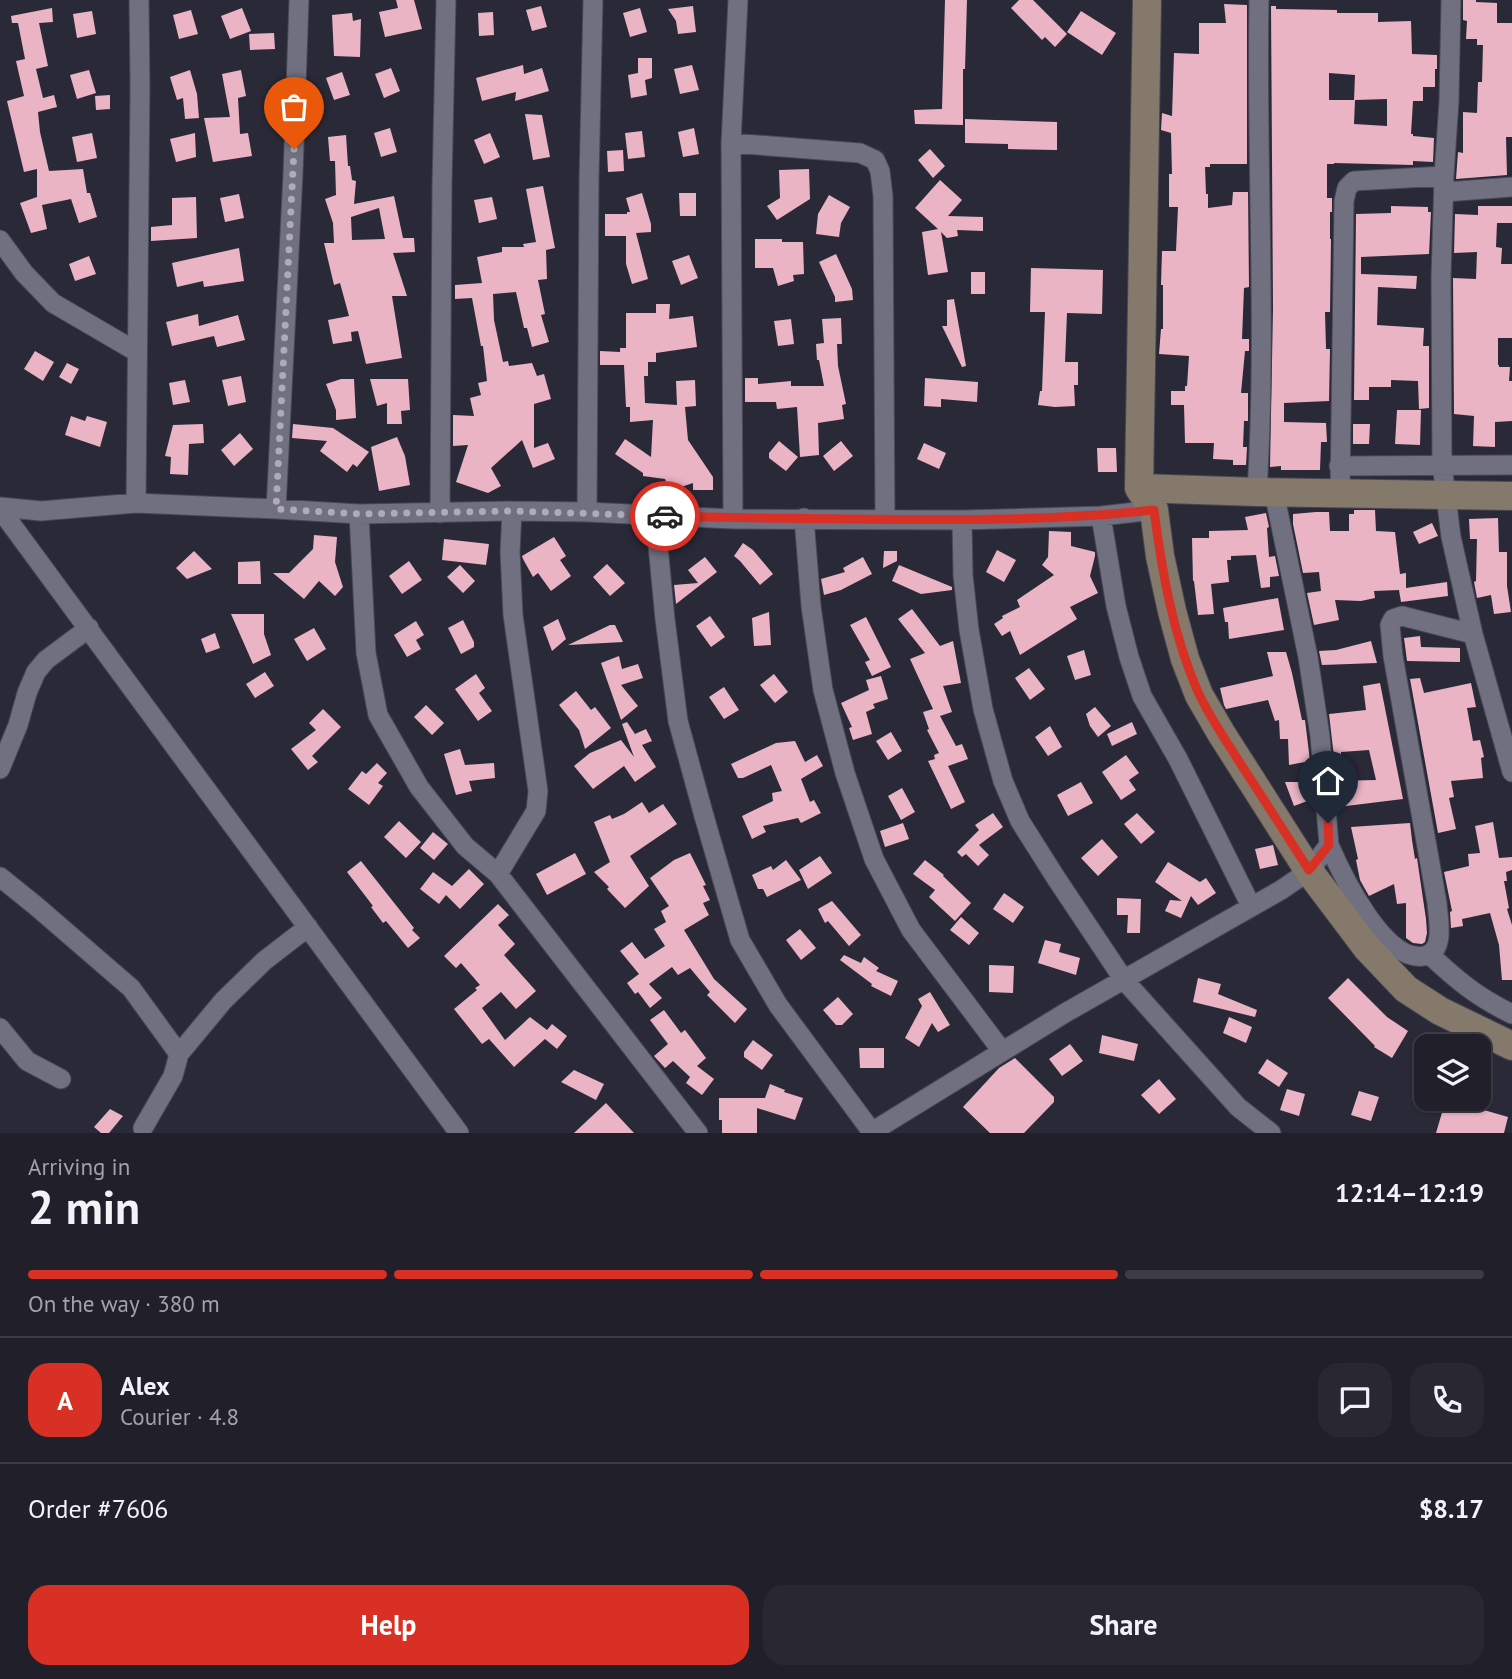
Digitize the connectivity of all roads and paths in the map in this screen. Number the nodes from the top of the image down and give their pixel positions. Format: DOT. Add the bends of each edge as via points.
graph roads {
  1 [pos="139,0"];
  2 [pos="299,0"];
  3 [pos="446,0"];
  4 [pos="593,0"];
  5 [pos="738,0"];
  6 [pos="1147,0"];
  7 [pos="1259,0"];
  8 [pos="1451,0"];
  9 [pos="731,143"];
  10 [pos="1444,184"];
  11 [pos="1512,187"];
  12 [pos="0,240"];
  13 [pos="137,352"];
  14 [pos="1441,464"];
  15 [pos="1512,465"];
  16 [pos="1339,480"];
  17 [pos="1265,492"];
  18 [pos="1444,495"];
  19 [pos="1512,496"];
  20 [pos="1147,499"];
  21 [pos="136,503"];
  22 [pos="0,508"];
  23 [pos="276,509"];
  24 [pos="512,511"];
  25 [pos="587,512"];
  26 [pos="440,513"];
  27 [pos="359,514"];
  28 [pos="655,515"];
  29 [pos="1101,516"];
  30 [pos="804,518"];
  31 [pos="733,519"];
  32 [pos="885,519"];
  33 [pos="962,520"];
  34 [pos="89,628"];
  35 [pos="1473,634"];
  36 [pos="0,769"];
  37 [pos="1512,772"];
  38 [pos="1329,845"];
  39 [pos="1309,870"];
  40 [pos="498,874"];
  41 [pos="0,877"];
  42 [pos="1251,906"];
  43 [pos="308,928"];
  44 [pos="1430,955"];
  45 [pos="1124,980"];
  46 [pos="1512,1014"];
  47 [pos="0,1028"];
  48 [pos="1512,1046"];
  49 [pos="1002,1051"];
  50 [pos="179,1054"];
  51 [pos="61,1079"];
  52 [pos="143,1128"];
  53 [pos="459,1133"];
  54 [pos="698,1133"];
  55 [pos="871,1133"];
  56 [pos="1271,1133"];
  1 -- 13 [label="street"];
  2 -- 23 [label="street"];
  3 -- 26 [label="street"];
  4 -- 25 [label="street"];
  5 -- 9 [label="street"];
  6 -- 20 [label="street"];
  7 -- 17 [label="street" via="1259,445"];
  8 -- 10 [label="street"];
  9 -- 31 [label="street"];
  9 -- 32 [label="street" via="860,153 875,160 880,171"];
  10 -- 11 [label="street"];
  10 -- 14 [label="street"];
  10 -- 16 [label="street" via="1354,181 1347,188"];
  12 -- 13 [label="street" via="53,303"];
  13 -- 21 [label="street"];
  14 -- 15 [label="street"];
  14 -- 16 [label="street"];
  14 -- 18 [label="street"];
  16 -- 17 [label="street"];
  16 -- 18 [label="street"];
  17 -- 20 [label="street"];
  17 -- 38 [label="street" via="1308,657"];
  18 -- 19 [label="street"];
  18 -- 35 [label="street"];
  20 -- 29 [label="street"];
  20 -- 39 [label="street" via="1172,611 1199,695"];
  21 -- 22 [label="street" via="41,511"];
  21 -- 23 [label="street"];
  22 -- 34 [label="street"];
  23 -- 27 [label="street"];
  24 -- 25 [label="street"];
  24 -- 26 [label="street"];
  24 -- 40 [label="street" via="513,615 538,791 536,811"];
  25 -- 28 [label="street"];
  26 -- 27 [label="street"];
  27 -- 40 [label="street" via="366,653 378,715 419,787 465,846"];
  28 -- 31 [label="street"];
  28 -- 55 [label="street" via="678,721 740,940 778,1005"];
  29 -- 33 [label="street"];
  29 -- 42 [label="street" via="1116,606 1142,696"];
  30 -- 31 [label="street"];
  30 -- 32 [label="street"];
  30 -- 49 [label="street" via="823,690 874,859 911,930"];
  32 -- 33 [label="street"];
  33 -- 45 [label="street" via="970,629 983,709 1003,781 1020,821"];
  34 -- 36 [label="street" via="36,672"];
  34 -- 43 [label="street"];
  35 -- 37 [label="street"];
  35 -- 44 [label="street" via="1402,617 1390,625 1437,903 1437,948"];
  38 -- 39 [label="street"];
  38 -- 44 [label="street" via="1357,902 1381,934 1418,957"];
  39 -- 42 [label="street"];
  39 -- 48 [label="street" via="1367,948 1406,989"];
  40 -- 54 [label="street"];
  41 -- 50 [label="street" via="131,988"];
  42 -- 45 [label="street"];
  43 -- 50 [label="street" via="264,961 223,1001"];
  43 -- 53 [label="street"];
  44 -- 46 [label="street" via="1476,995"];
  45 -- 49 [label="street"];
  45 -- 56 [label="street" via="1238,1107"];
  47 -- 51 [label="street" via="27,1061"];
  49 -- 55 [label="street"];
  50 -- 52 [label="street" via="173,1076"];
}
